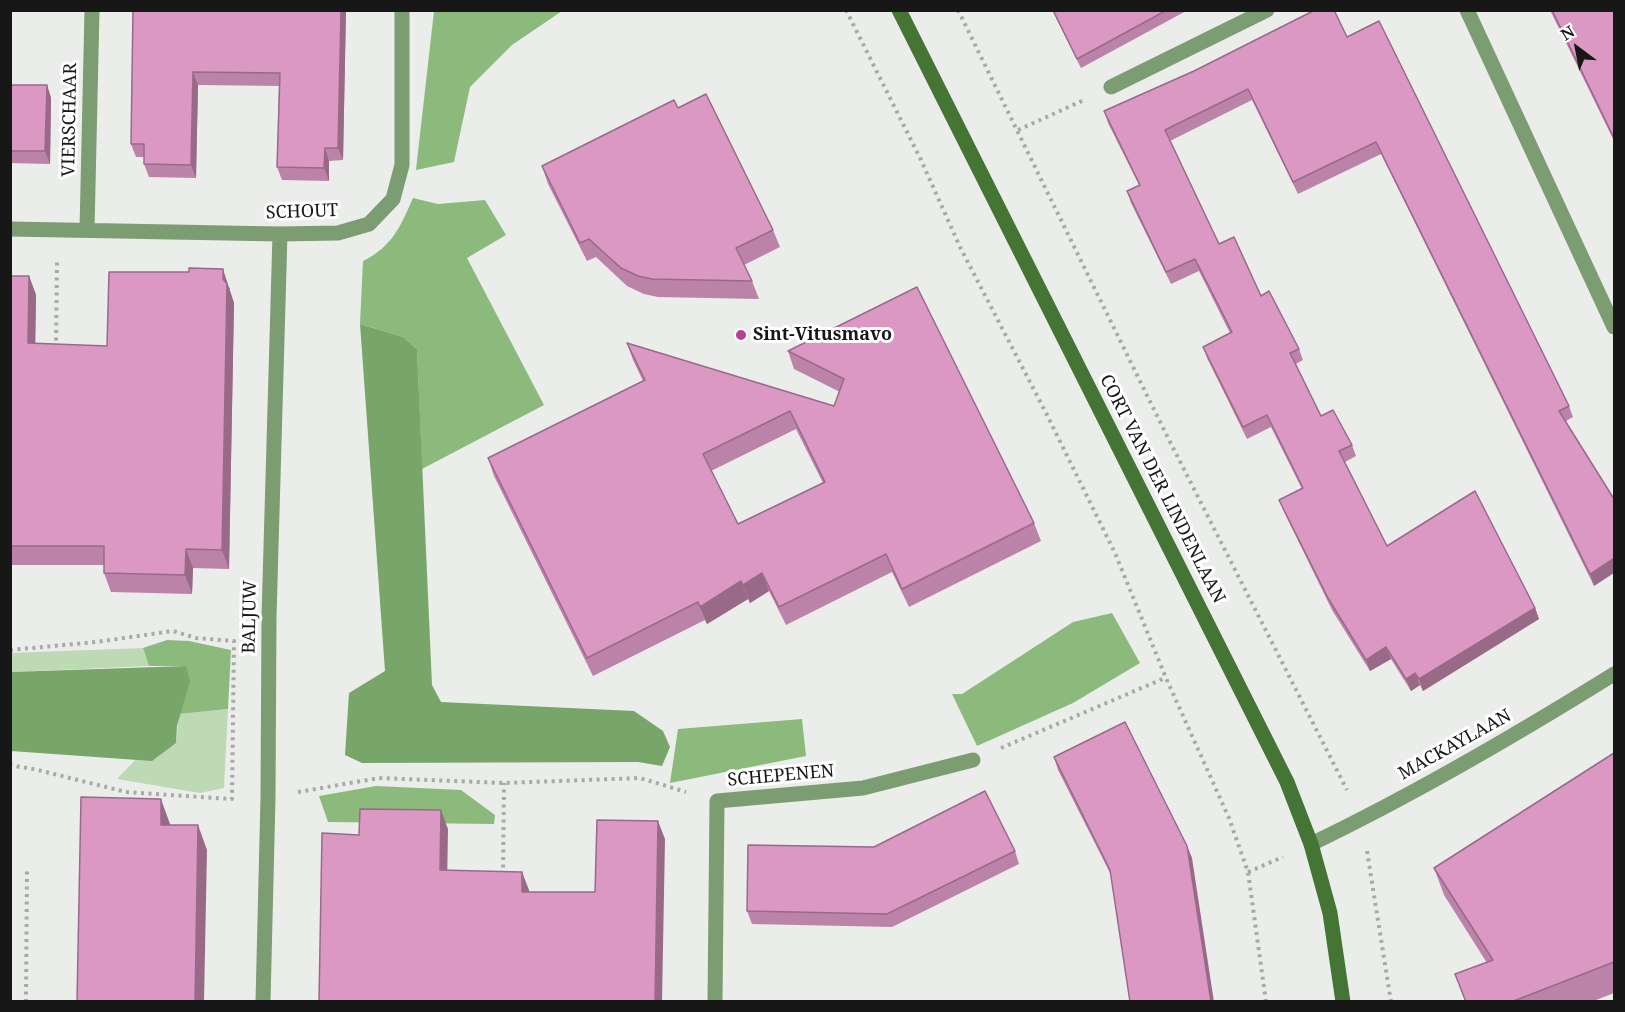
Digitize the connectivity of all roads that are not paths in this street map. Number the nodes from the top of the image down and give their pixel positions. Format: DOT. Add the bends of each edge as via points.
graph roads {
  1 [pos="92,10"];
  2 [pos="402,10"];
  3 [pos="898,10"];
  4 [pos="1267,10"];
  5 [pos="1467,10"];
  6 [pos="1112,87"];
  7 [pos="10,229"];
  8 [pos="87,230"];
  9 [pos="280,234"];
  10 [pos="1614,327"];
  11 [pos="1614,674"];
  12 [pos="973,760"];
  13 [pos="1311,844"];
  14 [pos="264,1002"];
  15 [pos="715,1002"];
  16 [pos="1343,1002"];
  1 -- 8 [label="street, VIERSCHAAR"];
  2 -- 9 [label="street, SCHOUT" via="402,165 393,199 369,224 338,233"];
  3 -- 13 [label="main road, CORT VAN DER LINDENLAAN" via="1282,773"];
  4 -- 6 [label="street"];
  5 -- 10 [label="street"];
  7 -- 8 [label="street, SCHOUT"];
  8 -- 9 [label="street, SCHOUT"];
  9 -- 14 [label="street, BALJUW" via="269,617"];
  11 -- 13 [label="street, MACKAYLAAN" via="1362,820"];
  12 -- 15 [label="street, SCHEPENEN" via="863,788 717,801"];
  13 -- 16 [label="main road, CORT VAN DER LINDENLAAN" via="1330,913"];
}
